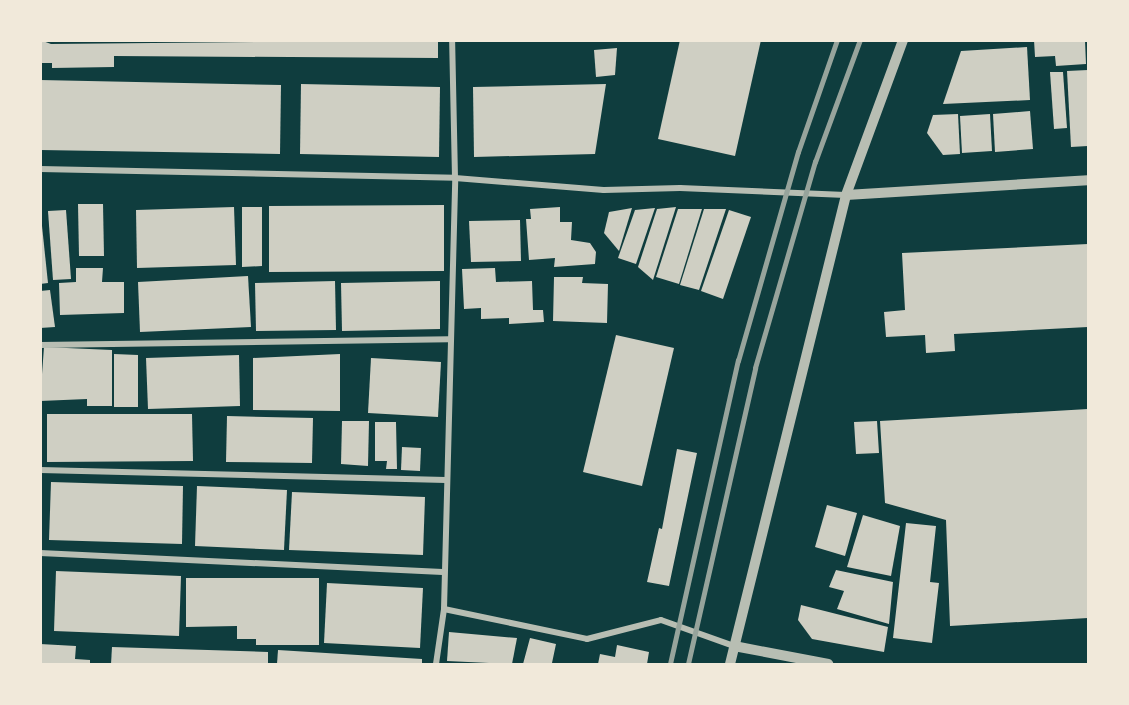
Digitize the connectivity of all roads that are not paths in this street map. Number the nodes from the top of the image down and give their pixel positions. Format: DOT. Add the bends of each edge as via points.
graph roads {
  1 [pos="452,40"];
  2 [pos="903,40"];
  3 [pos="40,169"];
  4 [pos="455,178"];
  5 [pos="1089,180"];
  6 [pos="846,195"];
  7 [pos="449,339"];
  8 [pos="40,345"];
  9 [pos="40,470"];
  10 [pos="446,480"];
  11 [pos="40,553"];
  12 [pos="443,572"];
  13 [pos="444,609"];
  14 [pos="734,646"];
  15 [pos="436,664"];
  16 [pos="730,664"];
  17 [pos="828,664"];
  1 -- 4 [label="street"];
  2 -- 6 [label="street"];
  3 -- 4 [label="street"];
  4 -- 6 [label="street" via="604,190 680,188"];
  4 -- 7 [label="street"];
  5 -- 6 [label="street"];
  6 -- 14 [label="street"];
  7 -- 8 [label="street"];
  7 -- 10 [label="street"];
  9 -- 10 [label="street"];
  10 -- 12 [label="street"];
  11 -- 12 [label="street"];
  12 -- 13 [label="street"];
  13 -- 14 [label="street" via="587,639 661,620"];
  13 -- 15 [label="street"];
  14 -- 16 [label="street"];
  14 -- 17 [label="street"];
}
